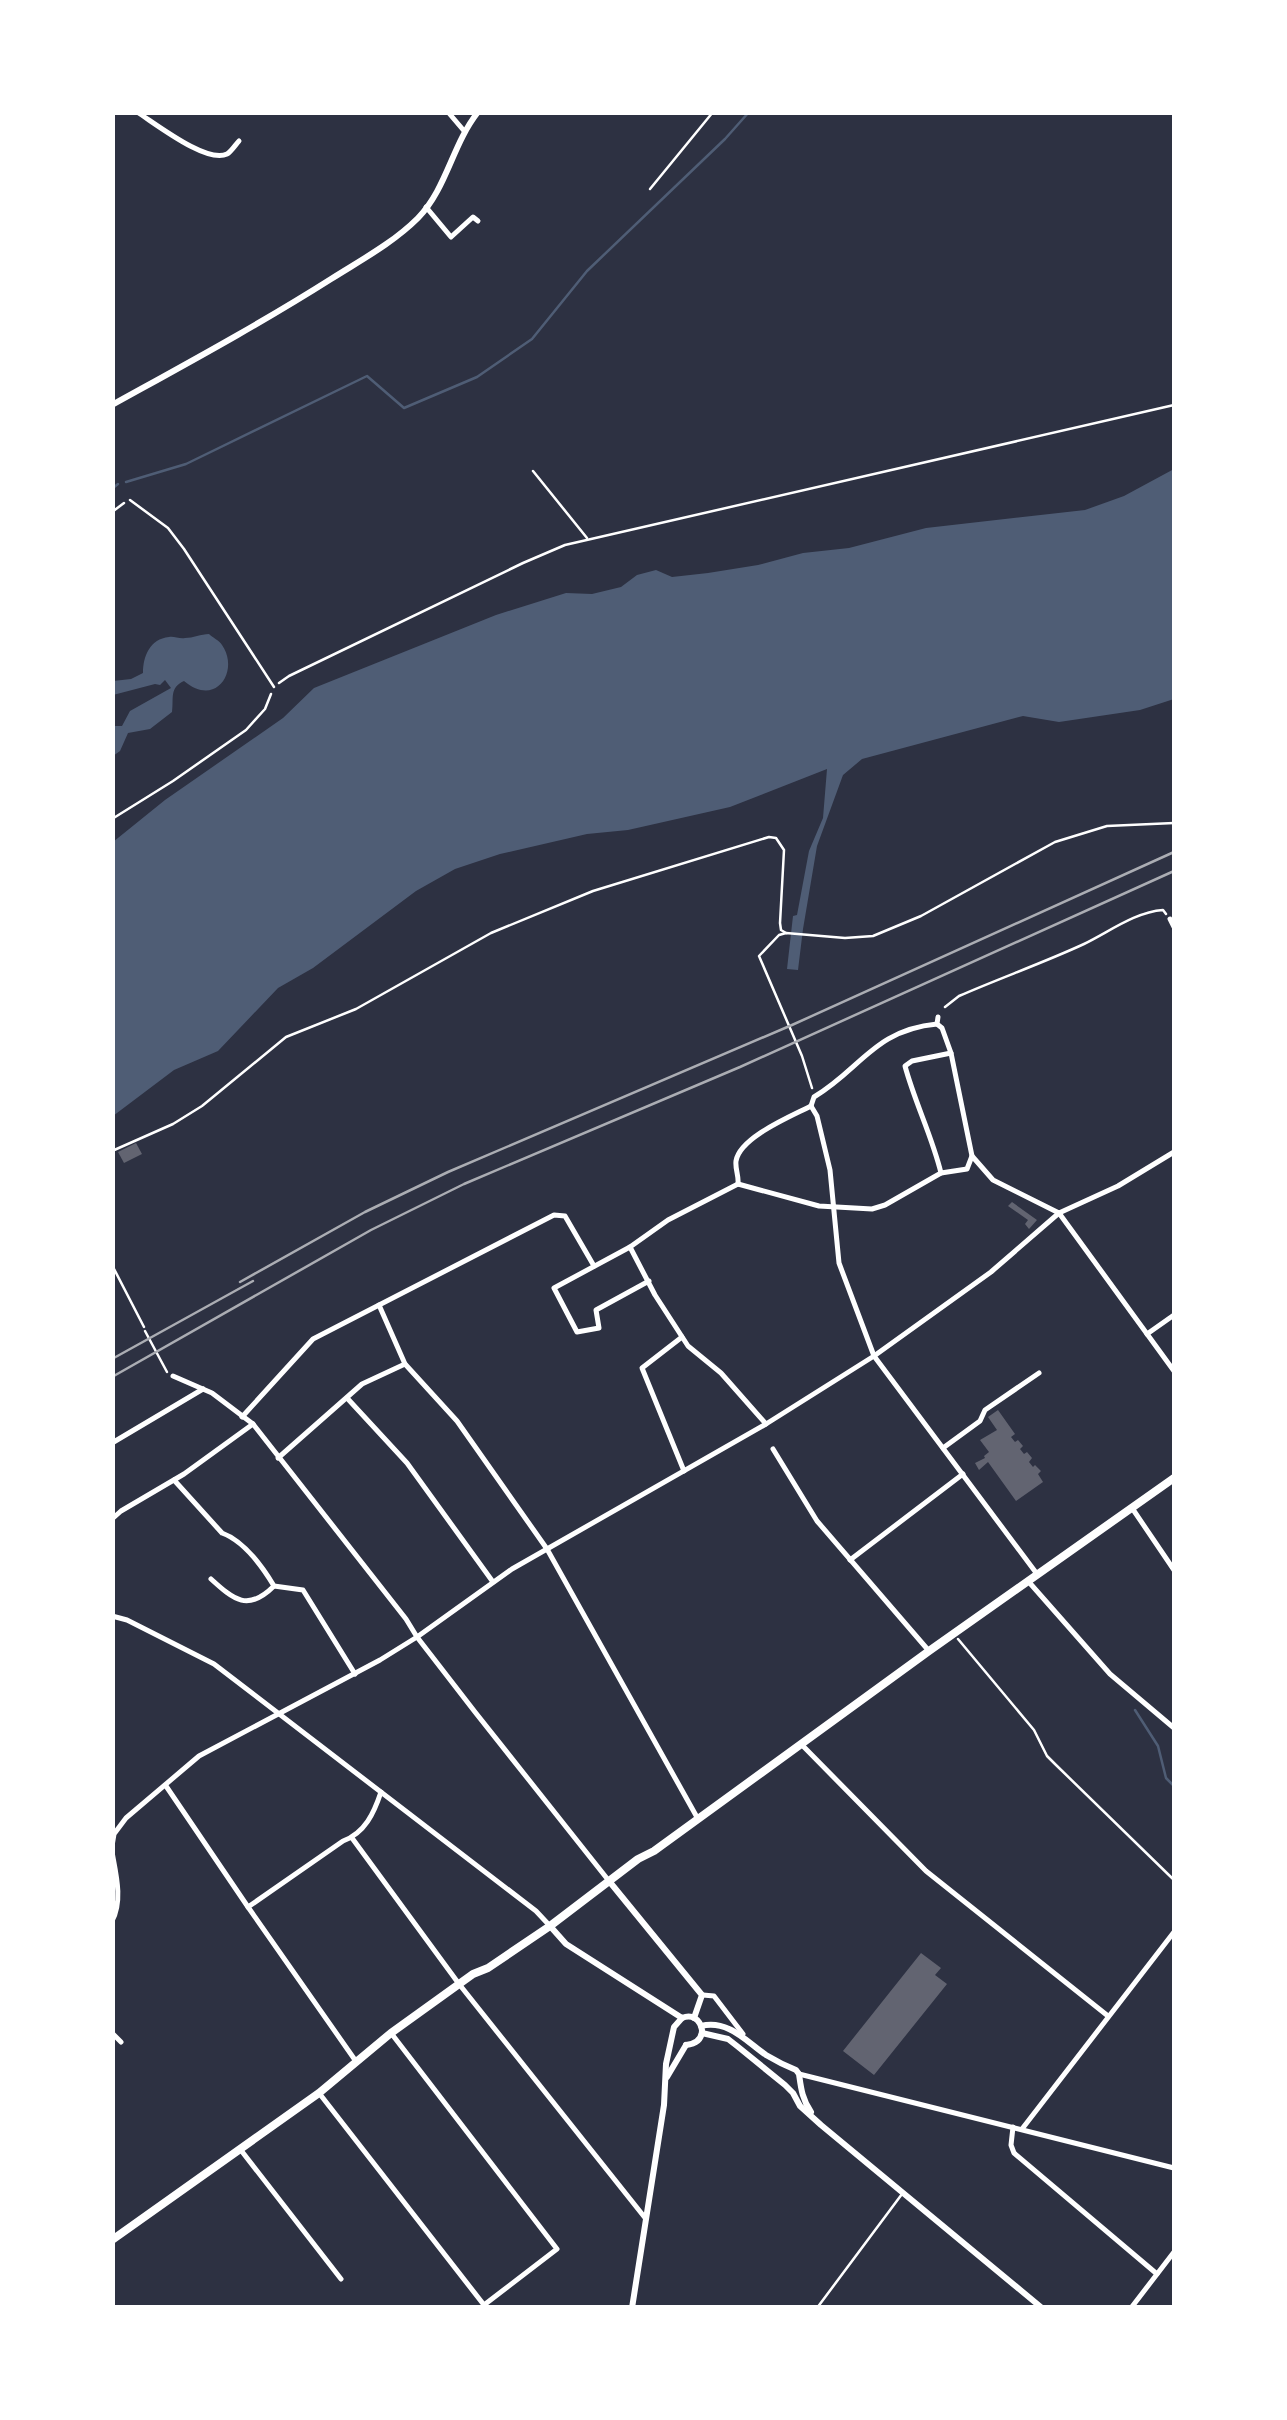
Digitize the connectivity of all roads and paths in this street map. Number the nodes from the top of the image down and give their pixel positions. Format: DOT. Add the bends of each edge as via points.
graph roads {
  1 [pos="138,112"];
  2 [pos="448,112"];
  3 [pos="478,112"];
  4 [pos="713,112"];
  5 [pos="464,132"];
  6 [pos="239,142"];
  7 [pos="650,188"];
  8 [pos="426,208"];
  9 [pos="478,221"];
  10 [pos="112,405"];
  11 [pos="1174,405"];
  12 [pos="533,471"];
  13 [pos="130,500"];
  14 [pos="112,512"];
  15 [pos="588,539"];
  16 [pos="274,687"];
  17 [pos="112,819"];
  18 [pos="1174,823"];
  19 [pos="1170,919"];
  20 [pos="1174,927"];
  21 [pos="787,933"];
  22 [pos="945,1007"];
  23 [pos="951,1053"];
  24 [pos="814,1097"];
  25 [pos="812,1106"];
  26 [pos="112,1151"];
  27 [pos="1174,1152"];
  28 [pos="972,1156"];
  29 [pos="942,1173"];
  30 [pos="738,1184"];
  31 [pos="834,1208"];
  32 [pos="1059,1214"];
  33 [pos="630,1247"];
  34 [pos="112,1265"];
  35 [pos="594,1266"];
  36 [pos="650,1281"];
  37 [pos="379,1305"];
  38 [pos="1174,1314"];
  39 [pos="144,1327"];
  40 [pos="1148,1334"];
  41 [pos="682,1337"];
  42 [pos="874,1356"];
  43 [pos="404,1364"];
  44 [pos="1174,1372"];
  45 [pos="1039,1373"];
  46 [pos="172,1376"];
  47 [pos="203,1388"];
  48 [pos="347,1398"];
  49 [pos="242,1417"];
  50 [pos="253,1424"];
  51 [pos="762,1429"];
  52 [pos="112,1444"];
  53 [pos="943,1448"];
  54 [pos="773,1449"];
  55 [pos="278,1458"];
  56 [pos="684,1471"];
  57 [pos="962,1474"];
  58 [pos="1174,1478"];
  59 [pos="174,1480"];
  60 [pos="1132,1508"];
  61 [pos="112,1518"];
  62 [pos="546,1549"];
  63 [pos="850,1560"];
  64 [pos="1174,1570"];
  65 [pos="1038,1574"];
  66 [pos="211,1578"];
  67 [pos="1028,1581"];
  68 [pos="493,1582"];
  69 [pos="274,1586"];
  70 [pos="112,1616"];
  71 [pos="954,1634"];
  72 [pos="416,1637"];
  73 [pos="929,1651"];
  74 [pos="355,1674"];
  75 [pos="279,1714"];
  76 [pos="1174,1728"];
  77 [pos="802,1744"];
  78 [pos="166,1784"];
  79 [pos="382,1792"];
  80 [pos="698,1819"];
  81 [pos="352,1838"];
  82 [pos="112,1849"];
  83 [pos="1174,1880"];
  84 [pos="609,1882"];
  85 [pos="248,1907"];
  86 [pos="112,1921"];
  87 [pos="550,1926"];
  88 [pos="1174,1932"];
  89 [pos="459,1984"];
  90 [pos="702,1995"];
  91 [pos="1108,2016"];
  92 [pos="682,2018"];
  93 [pos="694,2018"];
  94 [pos="702,2030"];
  95 [pos="112,2033"];
  96 [pos="391,2033"];
  97 [pos="674,2034"];
  98 [pos="744,2037"];
  99 [pos="120,2042"];
  100 [pos="686,2045"];
  101 [pos="355,2060"];
  102 [pos="666,2078"];
  103 [pos="799,2078"];
  104 [pos="785,2085"];
  105 [pos="318,2093"];
  106 [pos="821,2125"];
  107 [pos="1013,2127"];
  108 [pos="1022,2129"];
  109 [pos="240,2149"];
  110 [pos="1174,2168"];
  111 [pos="903,2193"];
  112 [pos="647,2220"];
  113 [pos="112,2240"];
  114 [pos="1174,2252"];
  115 [pos="1158,2274"];
  116 [pos="341,2279"];
  117 [pos="485,2306"];
  118 [pos="1038,2306"];
  119 [pos="633,2307"];
  120 [pos="817,2308"];
  121 [pos="1131,2308"];
  1 -- 6 [label="street" via="206,154 229,153"];
  2 -- 5 [label="street"];
  3 -- 5 [label="street"];
  4 -- 7 [label="path"];
  5 -- 8 [label="street"];
  8 -- 9 [label="street" via="452,238 473,217"];
  8 -- 10 [label="street" via="387,244 280,312"];
  11 -- 15 [label="path"];
  12 -- 15 [label="path"];
  13 -- 14 [label="path"];
  13 -- 16 [label="lane" via="168,528"];
  15 -- 16 [label="path" via="523,563"];
  16 -- 17 [label="path" via="246,730"];
  18 -- 21 [label="path" via="1106,826 1055,842 873,936"];
  19 -- 20 [label="street"];
  19 -- 22 [label="path" via="1153,910"];
  21 -- 24 [label="path" via="758,956"];
  21 -- 26 [label="path" via="780,922 784,850 769,836 593,891 491,932 356,1009 286,1037 202,1106"];
  23 -- 24 [label="street" via="938,1021 877,1044"];
  23 -- 28 [label="street"];
  23 -- 29 [label="street" via="905,1066"];
  24 -- 25 [label="street"];
  25 -- 30 [label="street" via="745,1145 737,1156"];
  25 -- 31 [label="street"];
  27 -- 32 [label="street"];
  28 -- 29 [label="street" via="967,1169"];
  28 -- 32 [label="street" via="993,1180"];
  29 -- 31 [label="street" via="885,1205"];
  30 -- 31 [label="street"];
  30 -- 33 [label="street"];
  31 -- 42 [label="street" via="838,1263"];
  32 -- 40 [label="street"];
  32 -- 42 [label="street"];
  33 -- 35 [label="street"];
  33 -- 36 [label="street"];
  34 -- 39 [label="lane"];
  35 -- 36 [label="street" via="554,1288 577,1332 599,1328 596,1310"];
  35 -- 37 [label="street" via="566,1216 554,1215"];
  36 -- 41 [label="street"];
  37 -- 43 [label="street"];
  37 -- 49 [label="street" via="313,1339"];
  38 -- 40 [label="street"];
  39 -- 46 [label="path"];
  40 -- 44 [label="street"];
  41 -- 51 [label="street" via="722,1374"];
  41 -- 56 [label="street" via="642,1368"];
  42 -- 51 [label="street"];
  42 -- 53 [label="street"];
  43 -- 48 [label="street"];
  43 -- 62 [label="street" via="457,1421"];
  45 -- 53 [label="street"];
  46 -- 47 [label="street"];
  47 -- 49 [label="street"];
  47 -- 52 [label="street"];
  48 -- 55 [label="street"];
  48 -- 68 [label="street" via="407,1463"];
  49 -- 50 [label="street"];
  50 -- 55 [label="street"];
  50 -- 59 [label="street"];
  51 -- 56 [label="street"];
  53 -- 57 [label="street"];
  54 -- 63 [label="street"];
  55 -- 72 [label="street"];
  56 -- 62 [label="street"];
  57 -- 63 [label="street"];
  57 -- 65 [label="street"];
  58 -- 60 [label="main road"];
  59 -- 61 [label="street"];
  59 -- 69 [label="street"];
  60 -- 64 [label="street"];
  60 -- 65 [label="main road"];
  62 -- 68 [label="street"];
  62 -- 80 [label="street"];
  63 -- 73 [label="street"];
  65 -- 67 [label="main road"];
  66 -- 69 [label="street" via="245,1602"];
  67 -- 71 [label="main road"];
  67 -- 76 [label="street" via="1110,1674"];
  68 -- 72 [label="street"];
  69 -- 74 [label="street" via="303,1590"];
  70 -- 75 [label="street" via="214,1664"];
  71 -- 73 [label="main road"];
  71 -- 83 [label="path" via="1055,1764"];
  72 -- 74 [label="street"];
  72 -- 84 [label="street"];
  73 -- 77 [label="main road"];
  74 -- 75 [label="street"];
  75 -- 78 [label="street" via="199,1756"];
  75 -- 79 [label="street"];
  77 -- 80 [label="main road"];
  77 -- 91 [label="street" via="926,1871"];
  78 -- 82 [label="street" via="126,1818"];
  78 -- 85 [label="street"];
  79 -- 81 [label="street" via="370,1821"];
  79 -- 87 [label="street"];
  80 -- 84 [label="main road"];
  81 -- 85 [label="street"];
  81 -- 89 [label="street"];
  82 -- 86 [label="street" via="118,1896"];
  84 -- 87 [label="main road"];
  84 -- 90 [label="street"];
  85 -- 101 [label="street"];
  87 -- 89 [label="main road"];
  87 -- 92 [label="street" via="566,1944"];
  88 -- 91 [label="street"];
  89 -- 96 [label="main road"];
  89 -- 112 [label="street"];
  90 -- 93 [label="street"];
  90 -- 98 [label="street" via="714,1996"];
  91 -- 108 [label="street"];
  92 -- 93 [label="street"];
  92 -- 97 [label="street"];
  93 -- 94 [label="street"];
  94 -- 98 [label="street" via="710,2024"];
  94 -- 100 [label="street"];
  94 -- 104 [label="street" via="728,2039"];
  95 -- 99 [label="street"];
  96 -- 101 [label="main road"];
  96 -- 117 [label="street" via="557,2250"];
  97 -- 100 [label="street"];
  97 -- 102 [label="street"];
  98 -- 103 [label="street"];
  100 -- 102 [label="street"];
  101 -- 105 [label="main road"];
  102 -- 112 [label="street"];
  103 -- 104 [label="street"];
  103 -- 106 [label="street" via="805,2103"];
  103 -- 107 [label="street"];
  104 -- 106 [label="street"];
  105 -- 109 [label="main road"];
  105 -- 117 [label="street"];
  106 -- 111 [label="street"];
  107 -- 108 [label="street"];
  107 -- 115 [label="street" via="1014,2153"];
  108 -- 110 [label="street"];
  109 -- 113 [label="main road"];
  109 -- 116 [label="street"];
  111 -- 118 [label="street"];
  111 -- 120 [label="lane"];
  112 -- 119 [label="street"];
  114 -- 115 [label="street"];
  115 -- 121 [label="street"];
}
